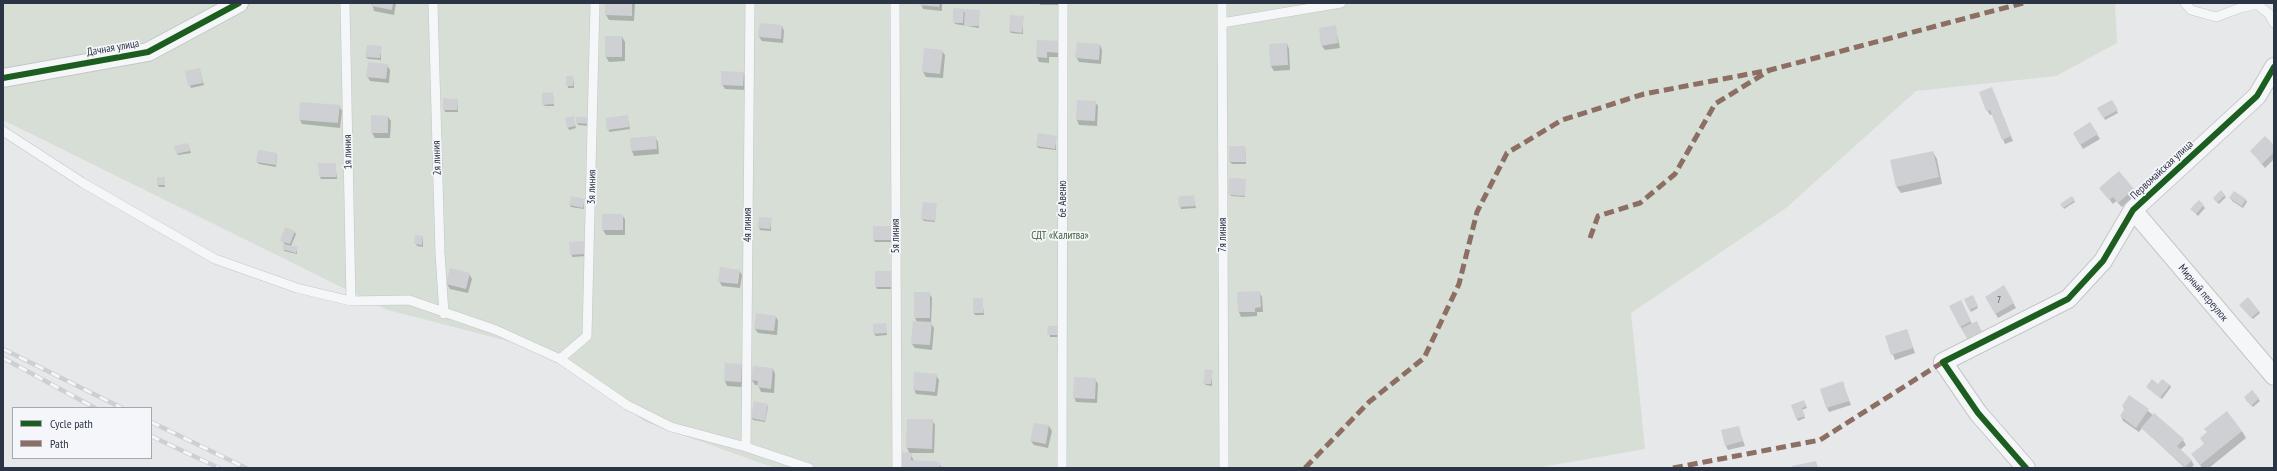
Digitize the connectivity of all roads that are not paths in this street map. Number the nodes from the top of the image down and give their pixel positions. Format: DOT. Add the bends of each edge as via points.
graph roads {
  1 [pos="239,3"];
  2 [pos="345,3"];
  3 [pos="433,3"];
  4 [pos="595,3"];
  5 [pos="750,3"];
  6 [pos="895,3"];
  7 [pos="1063,3"];
  8 [pos="1222,3"];
  9 [pos="1341,3"];
  10 [pos="2184,3"];
  11 [pos="1222,23"];
  12 [pos="2274,23"];
  13 [pos="2274,67"];
  14 [pos="3,78"];
  15 [pos="3,131"];
  16 [pos="2133,210"];
  17 [pos="351,301"];
  18 [pos="444,314"];
  19 [pos="560,359"];
  20 [pos="2274,376"];
  21 [pos="746,447"];
  22 [pos="809,468"];
  23 [pos="897,468"];
  24 [pos="1062,468"];
  25 [pos="1224,468"];
  26 [pos="2026,468"];
  1 -- 14 [label="street, Дачная улица" via="148,52"];
  2 -- 17 [label="lane, 1я линия"];
  3 -- 18 [label="lane, 2я линия" via="439,245"];
  4 -- 19 [label="lane, 3я линия" via="588,336"];
  5 -- 21 [label="lane, 4я линия"];
  6 -- 23 [label="lane, 5я линия"];
  7 -- 24 [label="lane, 6е Авеню"];
  8 -- 11 [label="lane, 7я линия"];
  9 -- 11 [label="lane"];
  10 -- 12 [label="lane" via="2191,10 2216,17 2257,4 2269,14"];
  11 -- 25 [label="lane, 7я линия"];
  13 -- 16 [label="street, Первомайская улица" via="2257,96"];
  15 -- 17 [label="lane" via="83,183 215,259 297,288"];
  16 -- 20 [label="street, Мирный переулок"];
  16 -- 26 [label="street, Первомайская улица" via="2103,261 2068,299 1943,362 1978,413"];
  17 -- 18 [label="lane" via="410,300"];
  18 -- 19 [label="lane" via="496,330"];
  19 -- 21 [label="lane" via="627,405 671,427"];
  21 -- 22 [label="lane"];
}
